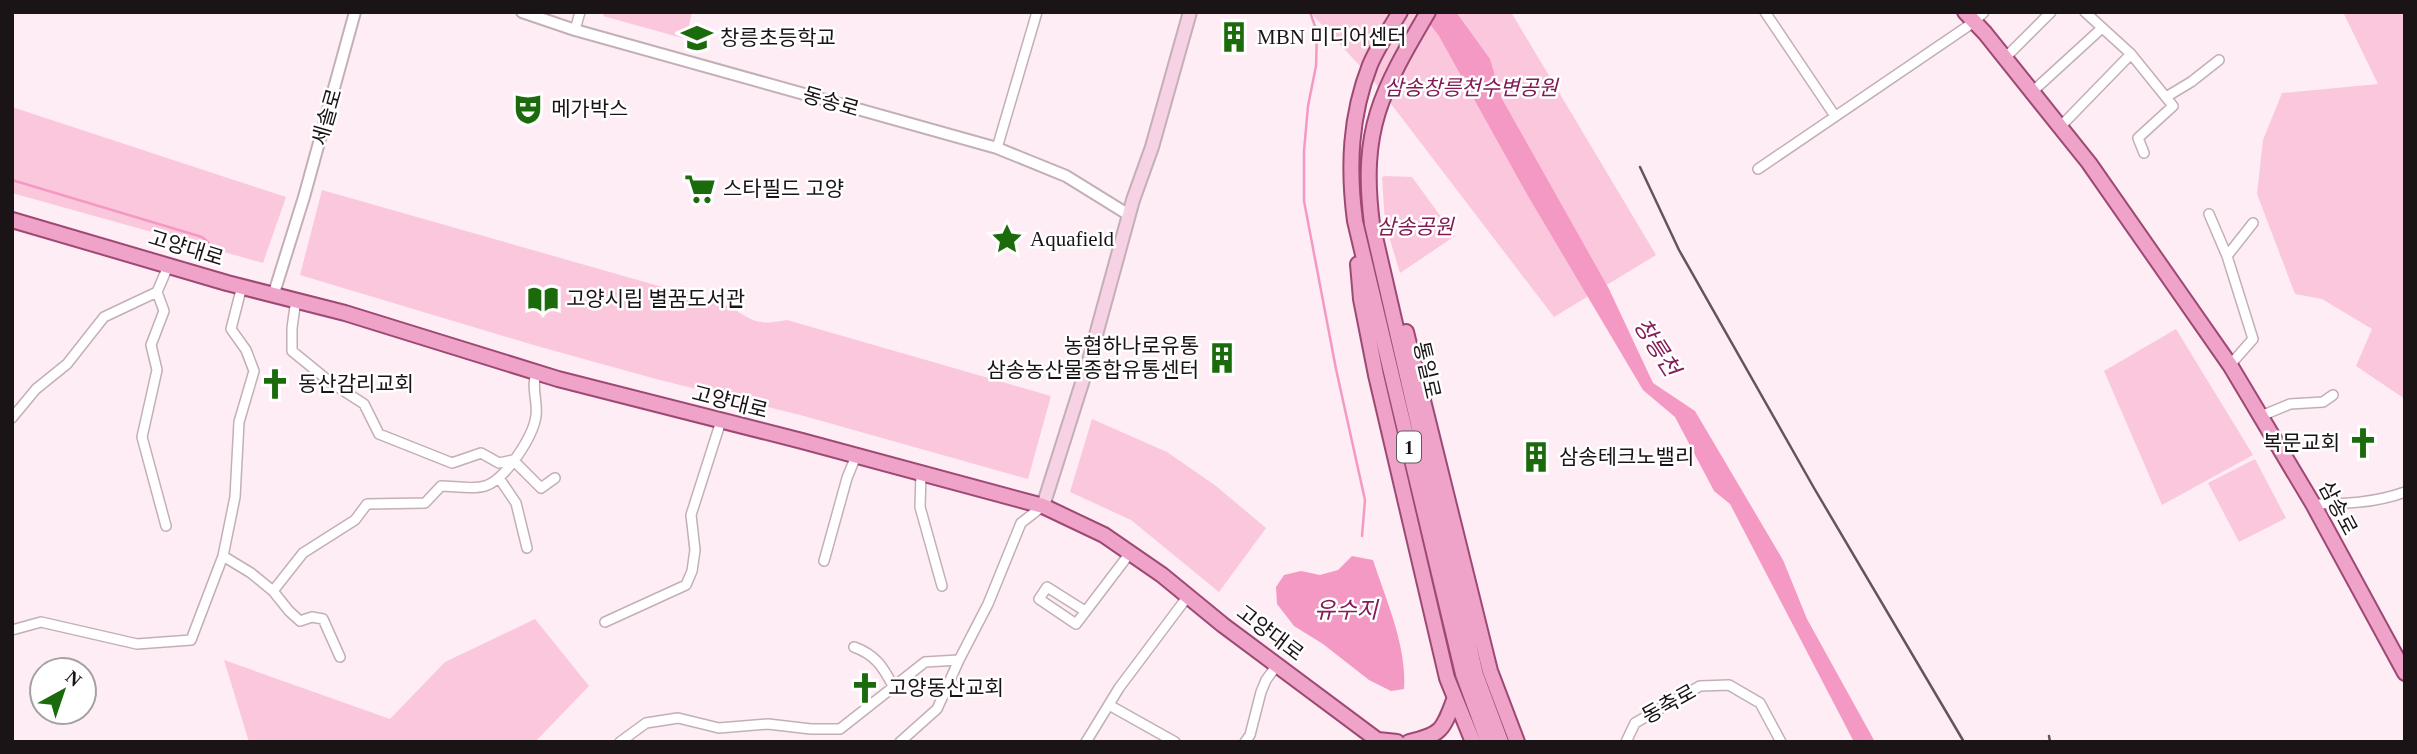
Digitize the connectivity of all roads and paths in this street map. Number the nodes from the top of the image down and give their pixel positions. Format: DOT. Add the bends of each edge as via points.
graph roads {
  1 [pos="355,12"];
  2 [pos="522,12"];
  3 [pos="580,12"];
  4 [pos="1037,12"];
  5 [pos="1190,12"];
  6 [pos="1401,12"];
  7 [pos="1428,12"];
  8 [pos="1765,12"];
  9 [pos="2051,12"];
  10 [pos="2085,12"];
  11 [pos="1974,15"];
  12 [pos="2102,28"];
  13 [pos="575,30"];
  14 [pos="2132,54"];
  15 [pos="2005,58"];
  16 [pos="2219,60"];
  17 [pos="2032,92"];
  18 [pos="2166,97"];
  19 [pos="1835,116"];
  20 [pos="2060,127"];
  21 [pos="997,148"];
  22 [pos="2144,153"];
  23 [pos="1758,169"];
  24 [pos="2209,214"];
  25 [pos="1129,215"];
  26 [pos="12,220"];
  27 [pos="1355,221"];
  28 [pos="2253,223"];
  29 [pos="1372,224"];
  30 [pos="2227,256"];
  31 [pos="169,264"];
  32 [pos="242,286"];
  33 [pos="157,292"];
  34 [pos="274,293"];
  35 [pos="296,299"];
  36 [pos="2230,365"];
  37 [pos="536,373"];
  38 [pos="2333,395"];
  39 [pos="2261,416"];
  40 [pos="12,418"];
  41 [pos="721,421"];
  42 [pos="856,456"];
  43 [pos="513,460"];
  44 [pos="921,474"];
  45 [pos="499,478"];
  46 [pos="555,478"];
  47 [pos="2404,493"];
  48 [pos="2313,504"];
  49 [pos="1042,506"];
  50 [pos="166,526"];
  51 [pos="527,548"];
  52 [pos="1130,553"];
  53 [pos="223,556"];
  54 [pos="824,561"];
  55 [pos="942,586"];
  56 [pos="273,592"];
  57 [pos="1188,596"];
  58 [pos="1085,611"];
  59 [pos="605,622"];
  60 [pos="12,630"];
  61 [pos="854,647"];
  62 [pos="340,657"];
  63 [pos="959,660"];
  64 [pos="1277,665"];
  65 [pos="2405,673"];
  66 [pos="1469,674"];
  67 [pos="893,686"];
  68 [pos="1454,700"];
  69 [pos="1108,705"];
  70 [pos="1379,741"];
  71 [pos="620,742"];
  72 [pos="900,742"];
  73 [pos="1086,742"];
  74 [pos="1175,742"];
  75 [pos="1245,742"];
  76 [pos="1397,742"];
  77 [pos="1409,742"];
  78 [pos="1473,742"];
  79 [pos="1488,742"];
  80 [pos="1502,742"];
  81 [pos="1517,742"];
  82 [pos="1626,742"];
  83 [pos="1782,742"];
  1 -- 34 [label="street, 세솔로"];
  2 -- 13 [label="street, 동송로"];
  3 -- 13 [label="street"];
  4 -- 21 [label="street"];
  5 -- 25 [label="main road"];
  6 -- 27 [label="main road, 통일로 / 1" via="1376,52 1352,130"];
  7 -- 29 [label="main road, 통일로 / 1" via="1393,70 1376,113 1368,157"];
  8 -- 19 [label="street"];
  9 -- 15 [label="street"];
  10 -- 12 [label="street"];
  11 -- 15 [label="main road, 삼송로"];
  11 -- 19 [label="street"];
  12 -- 14 [label="street"];
  12 -- 17 [label="street"];
  13 -- 21 [label="street, 동송로"];
  14 -- 18 [label="street"];
  14 -- 20 [label="street"];
  15 -- 17 [label="main road, 삼송로"];
  16 -- 18 [label="street"];
  17 -- 20 [label="main road, 삼송로"];
  18 -- 22 [label="street" via="2173,106 2138,138"];
  19 -- 23 [label="street"];
  20 -- 36 [label="main road, 삼송로"];
  21 -- 25 [label="street, 동송로" via="1066,176"];
  24 -- 30 [label="street"];
  25 -- 49 [label="main road"];
  26 -- 31 [label="main road, 고양대로"];
  27 -- 66 [label="main road, 통일로 / 1"];
  27 -- 68 [label="main road" via="1361,299 1376,376"];
  28 -- 30 [label="street"];
  29 -- 66 [label="main road, 통일로 / 1"];
  29 -- 81 [label="main road" via="1416,367 1490,671"];
  30 -- 36 [label="street" via="2253,339"];
  31 -- 32 [label="main road, 고양대로"];
  31 -- 33 [label="street"];
  32 -- 34 [label="main road, 고양대로"];
  32 -- 53 [label="street" via="231,329 254,371 239,422 235,497"];
  33 -- 40 [label="street" via="104,317 67,364 36,389"];
  33 -- 50 [label="street" via="164,311 151,345 157,370 142,437"];
  34 -- 35 [label="main road, 고양대로"];
  35 -- 37 [label="main road, 고양대로"];
  35 -- 43 [label="street" via="292,351 364,404 379,434 452,463 481,453 499,463"];
  36 -- 39 [label="main road, 삼송로"];
  37 -- 41 [label="main road, 고양대로"];
  37 -- 43 [label="street" via="532,385 536,416"];
  38 -- 39 [label="street" via="2323,402 2290,404"];
  39 -- 48 [label="main road, 삼송로"];
  41 -- 42 [label="main road, 고양대로"];
  41 -- 59 [label="street" via="691,516 695,550 686,585"];
  42 -- 44 [label="main road, 고양대로"];
  42 -- 54 [label="street"];
  43 -- 45 [label="street"];
  43 -- 46 [label="street" via="541,488"];
  44 -- 49 [label="main road, 고양대로"];
  44 -- 55 [label="street" via="920,507"];
  45 -- 51 [label="street" via="516,503"];
  45 -- 56 [label="street" via="484,487 441,486 425,503 367,504 355,520 303,554"];
  47 -- 48 [label="street" via="2350,504"];
  48 -- 65 [label="main road, 삼송로"];
  49 -- 52 [label="main road, 고양대로" via="1104,535"];
  49 -- 63 [label="street" via="1021,523"];
  52 -- 57 [label="main road, 고양대로"];
  52 -- 58 [label="street"];
  53 -- 56 [label="street"];
  53 -- 60 [label="street" via="191,640 137,644 41,622"];
  56 -- 62 [label="street" via="300,621 323,619"];
  57 -- 64 [label="main road, 고양대로"];
  57 -- 69 [label="street"];
  58 -- 58 [label="street" via="1047,587 1040,599 1076,624"];
  61 -- 67 [label="street" via="880,661"];
  63 -- 67 [label="street" via="925,662"];
  63 -- 72 [label="street" via="937,709"];
  64 -- 70 [label="main road, 고양대로"];
  64 -- 75 [label="street" via="1266,680"];
  66 -- 79 [label="main road, 통일로 / 1"];
  66 -- 80 [label="main road, 통일로 / 1"];
  67 -- 71 [label="street" via="840,729 768,724 719,729 678,718 646,723"];
  68 -- 77 [label="main road" via="1443,728"];
  68 -- 78 [label="main road"];
  69 -- 73 [label="street"];
  69 -- 74 [label="street"];
  70 -- 76 [label="main road"];
  82 -- 83 [label="street, 동축로" via="1635,723 1699,685 1729,685 1760,703"];
}
